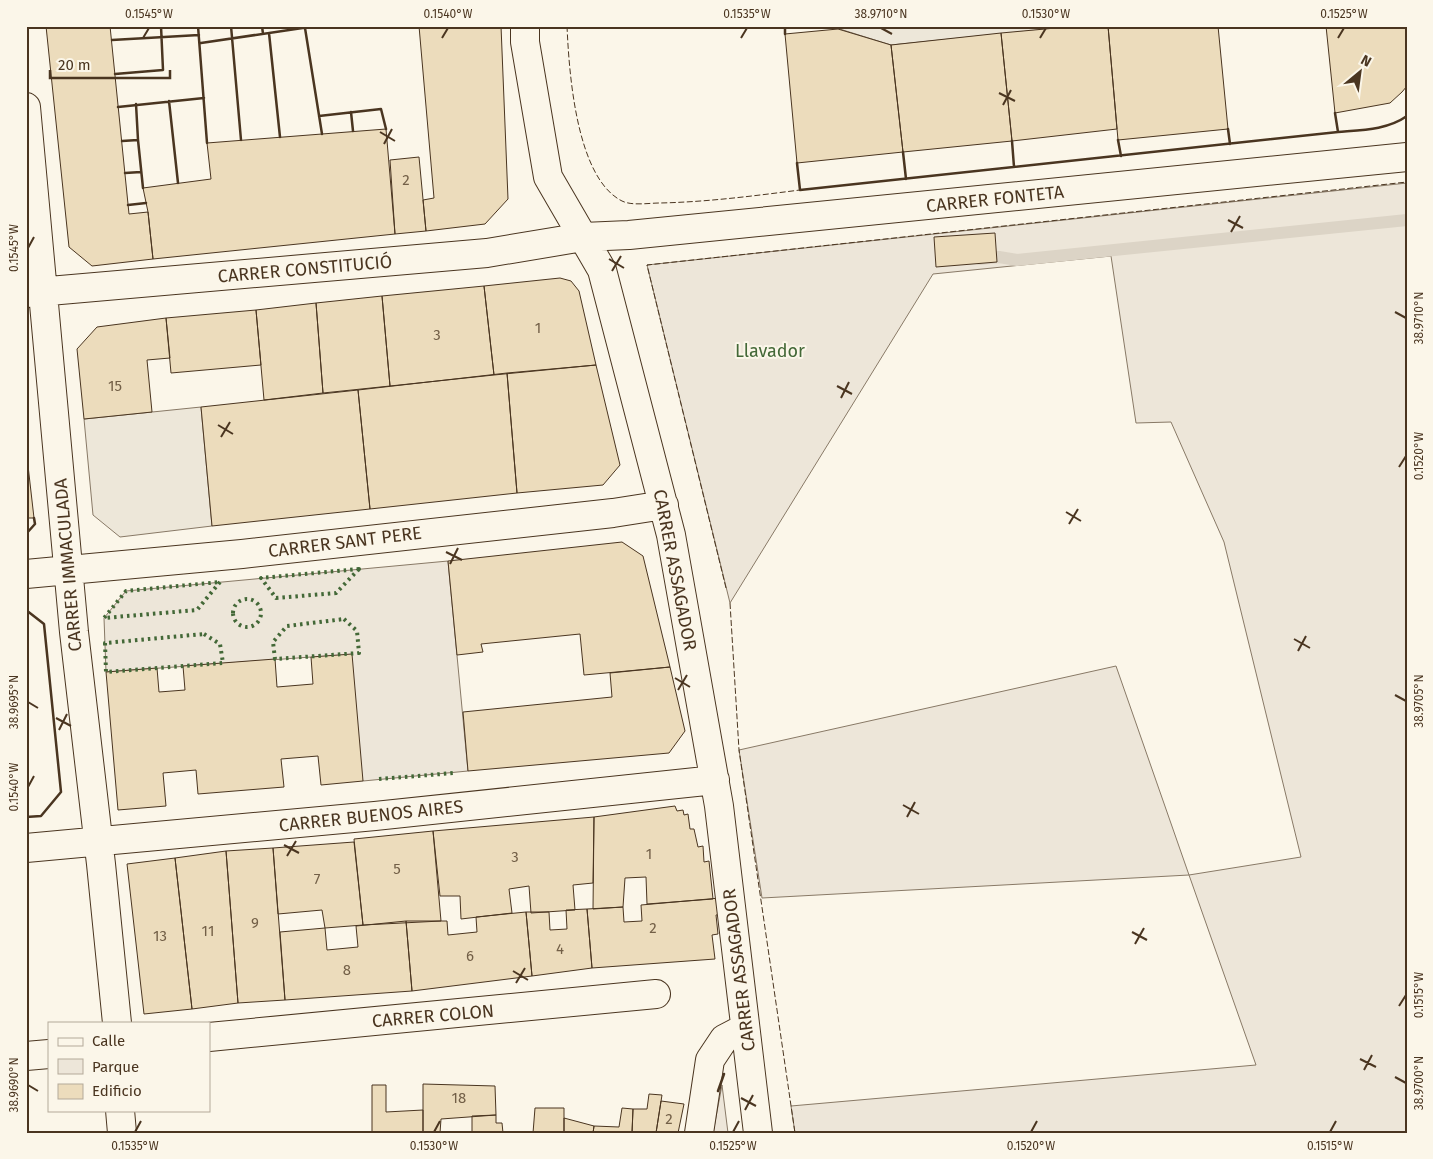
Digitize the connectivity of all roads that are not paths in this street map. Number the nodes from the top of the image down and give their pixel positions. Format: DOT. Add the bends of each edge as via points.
graph roads {
  1 [pos="525,26"];
  2 [pos="26,107"];
  3 [pos="1407,157"];
  4 [pos="583,237"];
  5 [pos="34,292"];
  6 [pos="664,505"];
  7 [pos="68,570"];
  8 [pos="26,574"];
  9 [pos="715,780"];
  10 [pos="97,841"];
  11 [pos="26,848"];
  12 [pos="656,994"];
  13 [pos="116,1022"];
  14 [pos="746,1028"];
  15 [pos="210,1037"];
  16 [pos="48,1054"];
  17 [pos="26,1056"];
  18 [pos="120,1112"];
  19 [pos="122,1133"];
  20 [pos="699,1133"];
  21 [pos="758,1133"];
  1 -- 4 [label="street, CARRER ASSAGADOR" via="548,177"];
  2 -- 5 [label="street, CARRER IMMACULADA"];
  3 -- 4 [label="street, CARRER FONTETA"];
  4 -- 5 [label="street, CARRER CONSTITUCIÓ" via="488,253"];
  4 -- 6 [label="street, CARRER ASSAGADOR" via="602,270"];
  5 -- 7 [label="street, CARRER IMMACULADA"];
  6 -- 7 [label="street, CARRER SANT PERE" via="242,554"];
  6 -- 9 [label="street, CARRER ASSAGADOR"];
  7 -- 8 [label="street, CARRER SANT PERE"];
  7 -- 10 [label="street, CARRER IMMACULADA"];
  9 -- 10 [label="street, CARRER BUENOS AIRES"];
  9 -- 14 [label="street, CARRER ASSAGADOR"];
  10 -- 11 [label="street, CARRER BUENOS AIRES"];
  10 -- 13 [label="street, CARRER IMMACULADA"];
  12 -- 15 [label="street, CARRER COLON"];
  14 -- 20 [label="street" via="724,1039 710,1060"];
  14 -- 21 [label="street, CARRER ASSAGADOR"];
  16 -- 17 [label="street"];
  18 -- 19 [label="street"];
}
